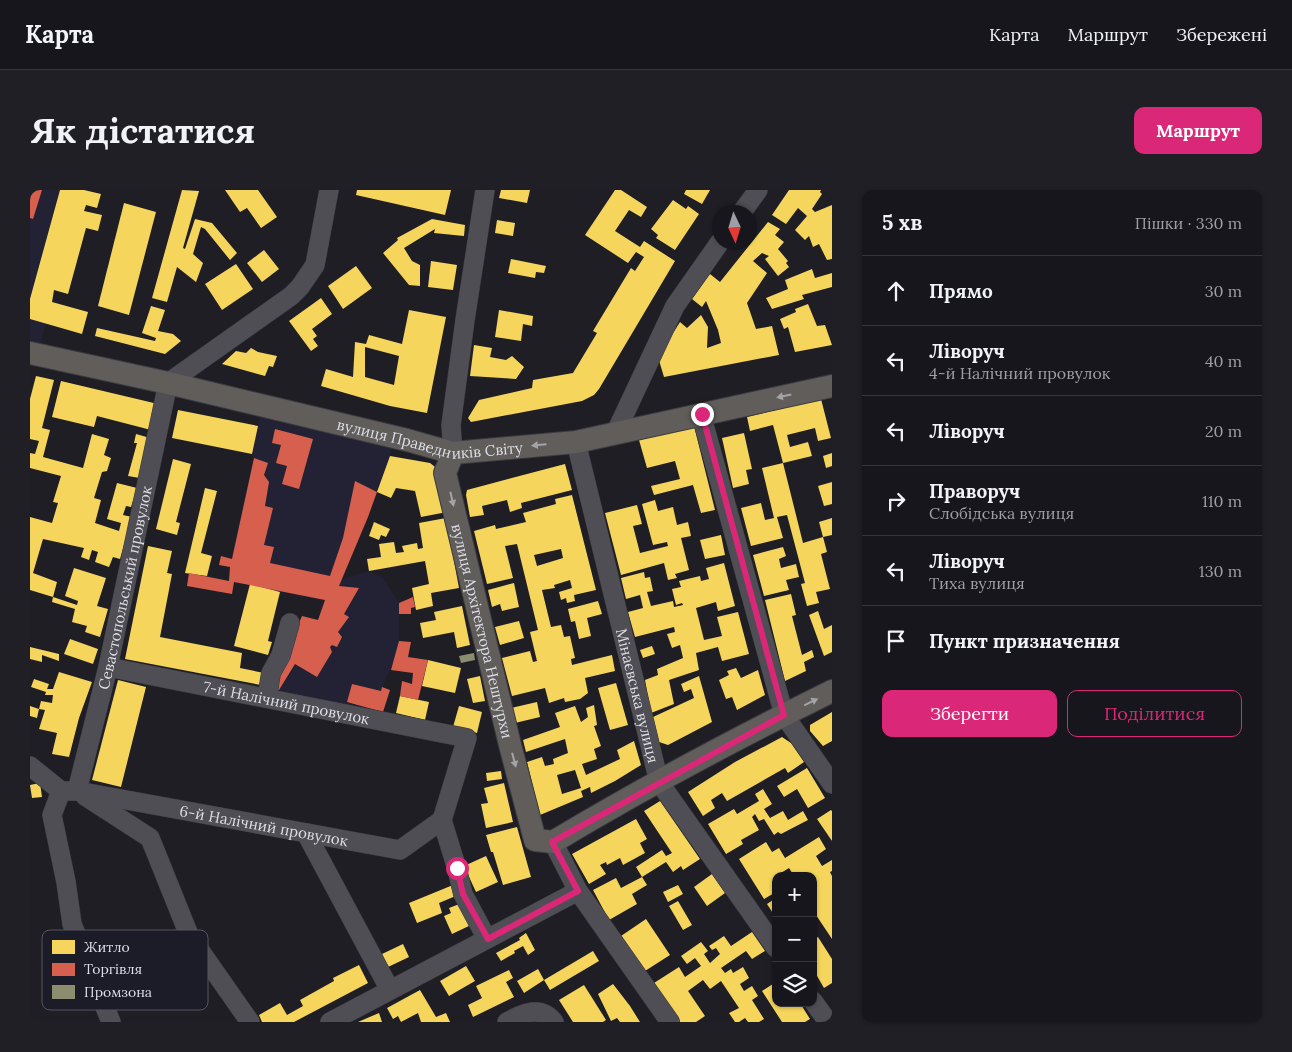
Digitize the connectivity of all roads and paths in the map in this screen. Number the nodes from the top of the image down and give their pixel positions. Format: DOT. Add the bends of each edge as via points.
graph roads {
  1 [pos="329,190"];
  2 [pos="485,190"];
  3 [pos="758,190"];
  4 [pos="747,205"];
  5 [pos="714,250"];
  6 [pos="30,353"];
  7 [pos="168,383"];
  8 [pos="832,386"];
  9 [pos="702,414"];
  10 [pos="615,434"];
  11 [pos="576,442"];
  12 [pos="454,453"];
  13 [pos="290,623"];
  14 [pos="108,667"];
  15 [pos="832,691"];
  16 [pos="267,698"];
  17 [pos="784,715"];
  18 [pos="30,766"];
  19 [pos="659,782"];
  20 [pos="832,784"];
  21 [pos="69,791"];
  22 [pos="442,820"];
  23 [pos="306,833"];
  24 [pos="552,842"];
  25 [pos="578,891"];
  26 [pos="74,930"];
  27 [pos="187,930"];
  28 [pos="488,939"];
  29 [pos="772,942"];
  30 [pos="208,962"];
  31 [pos="390,990"];
  32 [pos="817,1007"];
  33 [pos="106,1010"];
  34 [pos="514,1018"];
  35 [pos="111,1022"];
  36 [pos="250,1022"];
  37 [pos="330,1022"];
  38 [pos="554,1022"];
  39 [pos="670,1022"];
  40 [pos="828,1022"];
  1 -- 7 [label="street" via="315,265 300,287"];
  2 -- 12 [label="street, вулиця Архітектора Нештурхи" via="451,425"];
  3 -- 4 [label="street"];
  5 -- 10 [label="street" via="675,306"];
  6 -- 7 [label="main road, вулиця Праведників Світу"];
  7 -- 12 [label="main road, вулиця Праведників Світу"];
  7 -- 14 [label="street, Севастопольський провулок"];
  8 -- 9 [label="main road, вулиця Праведників Світу, one-way"];
  9 -- 10 [label="main road, вулиця Праведників Світу"];
  9 -- 17 [label="street"];
  10 -- 11 [label="main road, вулиця Праведників Світу"];
  11 -- 12 [label="main road, вулиця Праведників Світу, one-way"];
  11 -- 19 [label="street, Мінаєвська вулиця"];
  12 -- 24 [label="main road, вулиця Архітектора Нештурхи, one-way" via="445,472 510,745 535,840"];
  13 -- 16 [label="street" via="272,673"];
  14 -- 16 [label="street, 7-й Налічний провулок"];
  14 -- 21 [label="street, Севастопольський провулок"];
  17 -- 15 [label="main road, one-way"];
  16 -- 22 [label="street, 7-й Налічний провулок" via="467,738"];
  17 -- 19 [label="main road"];
  17 -- 20 [label="street"];
  18 -- 21 [label="street"];
  19 -- 24 [label="main road"];
  19 -- 29 [label="street, Мінаєвська вулиця"];
  21 -- 23 [label="street, 6-й Налічний провулок"];
  21 -- 26 [label="street, Севастопольський провулок" via="52,815"];
  21 -- 27 [label="street" via="150,838"];
  22 -- 23 [label="street, 6-й Налічний провулок" via="400,850"];
  22 -- 28 [label="street" via="463,894"];
  23 -- 31 [label="street"];
  24 -- 25 [label="street"];
  25 -- 28 [label="street"];
  25 -- 39 [label="street"];
  28 -- 31 [label="street"];
  30 -- 36 [label="street"];
  31 -- 37 [label="street"];
  32 -- 40 [label="street"];
  33 -- 35 [label="street, Севастопольський провулок"];
  34 -- 38 [label="street" via="538,1011 550,1016"];
}
